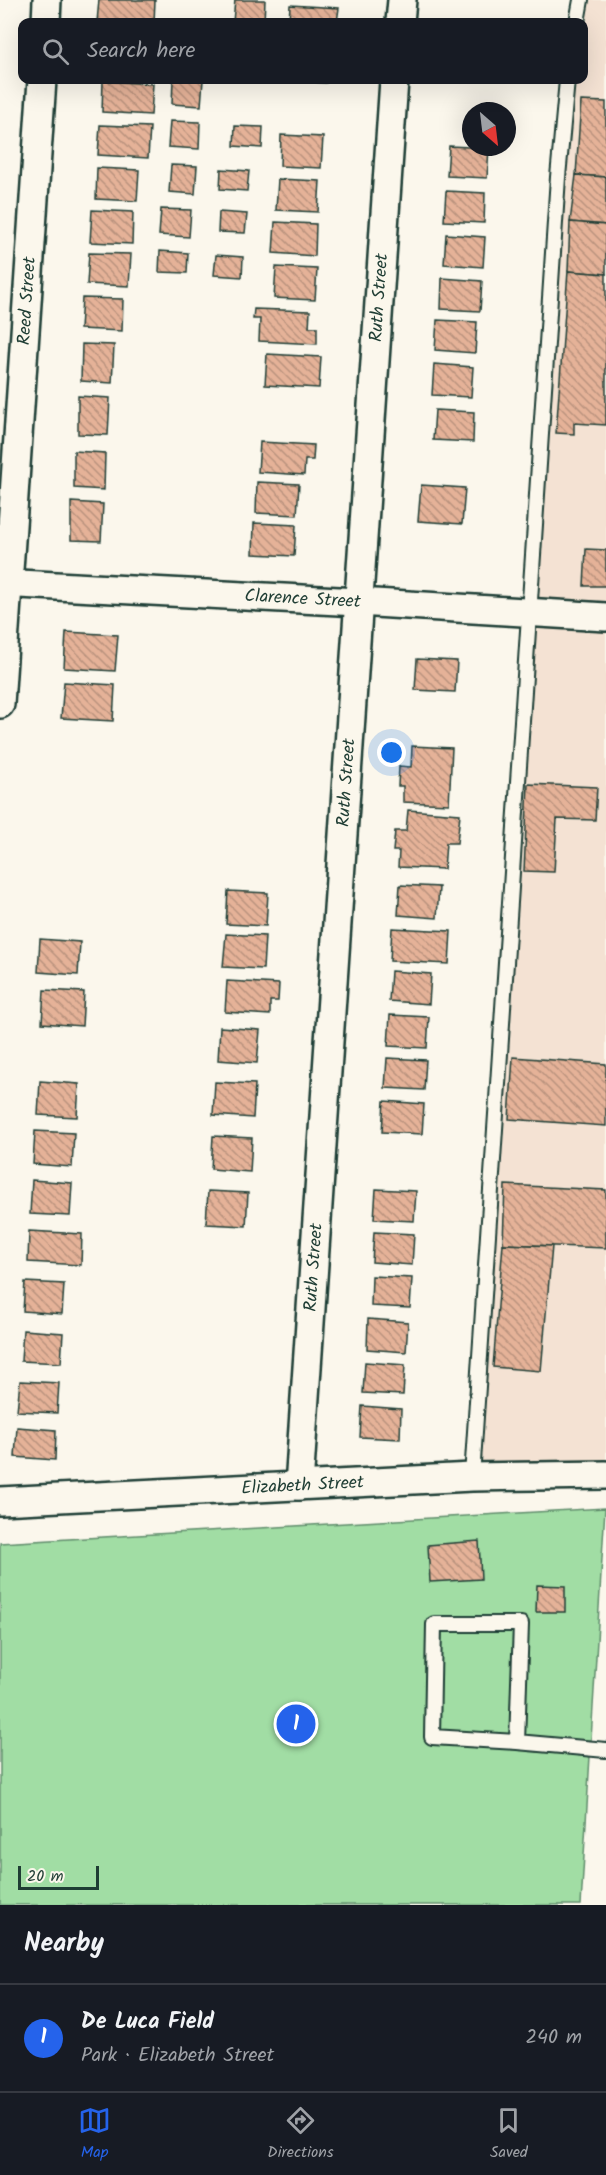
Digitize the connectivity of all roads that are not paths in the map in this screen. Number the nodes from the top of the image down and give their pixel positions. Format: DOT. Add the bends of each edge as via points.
graph roads {
  1 [pos="48,0"];
  2 [pos="402,0"];
  3 [pos="581,0"];
  4 [pos="46,18"];
  5 [pos="400,18"];
  6 [pos="578,18"];
  7 [pos="42,84"];
  8 [pos="394,84"];
  9 [pos="567,84"];
  10 [pos="4,583"];
  11 [pos="358,602"];
  12 [pos="529,612"];
  13 [pos="606,617"];
  14 [pos="0,704"];
  15 [pos="606,1474"];
  16 [pos="472,1477"];
  17 [pos="299,1486"];
  18 [pos="0,1501"];
  19 [pos="517,1742"];
  20 [pos="606,1750"];
  1 -- 4 [label="street"];
  2 -- 5 [label="street"];
  3 -- 6 [label="lane"];
  7 -- 10 [label="street, Reed Street"];
  8 -- 11 [label="street, Ruth Street"];
  9 -- 12 [label="lane"];
  10 -- 11 [label="street, Clarence Street"];
  10 -- 14 [label="street, Reed Street"];
  11 -- 12 [label="street, Clarence Street"];
  11 -- 17 [label="street, Ruth Street"];
  12 -- 13 [label="street, Clarence Street"];
  12 -- 16 [label="lane"];
  15 -- 16 [label="street, Elizabeth Street"];
  16 -- 17 [label="street, Elizabeth Street"];
  17 -- 18 [label="street, Elizabeth Street"];
  19 -- 19 [label="lane" via="432,1737 434,1624 521,1624"];
  19 -- 20 [label="lane"];
}
